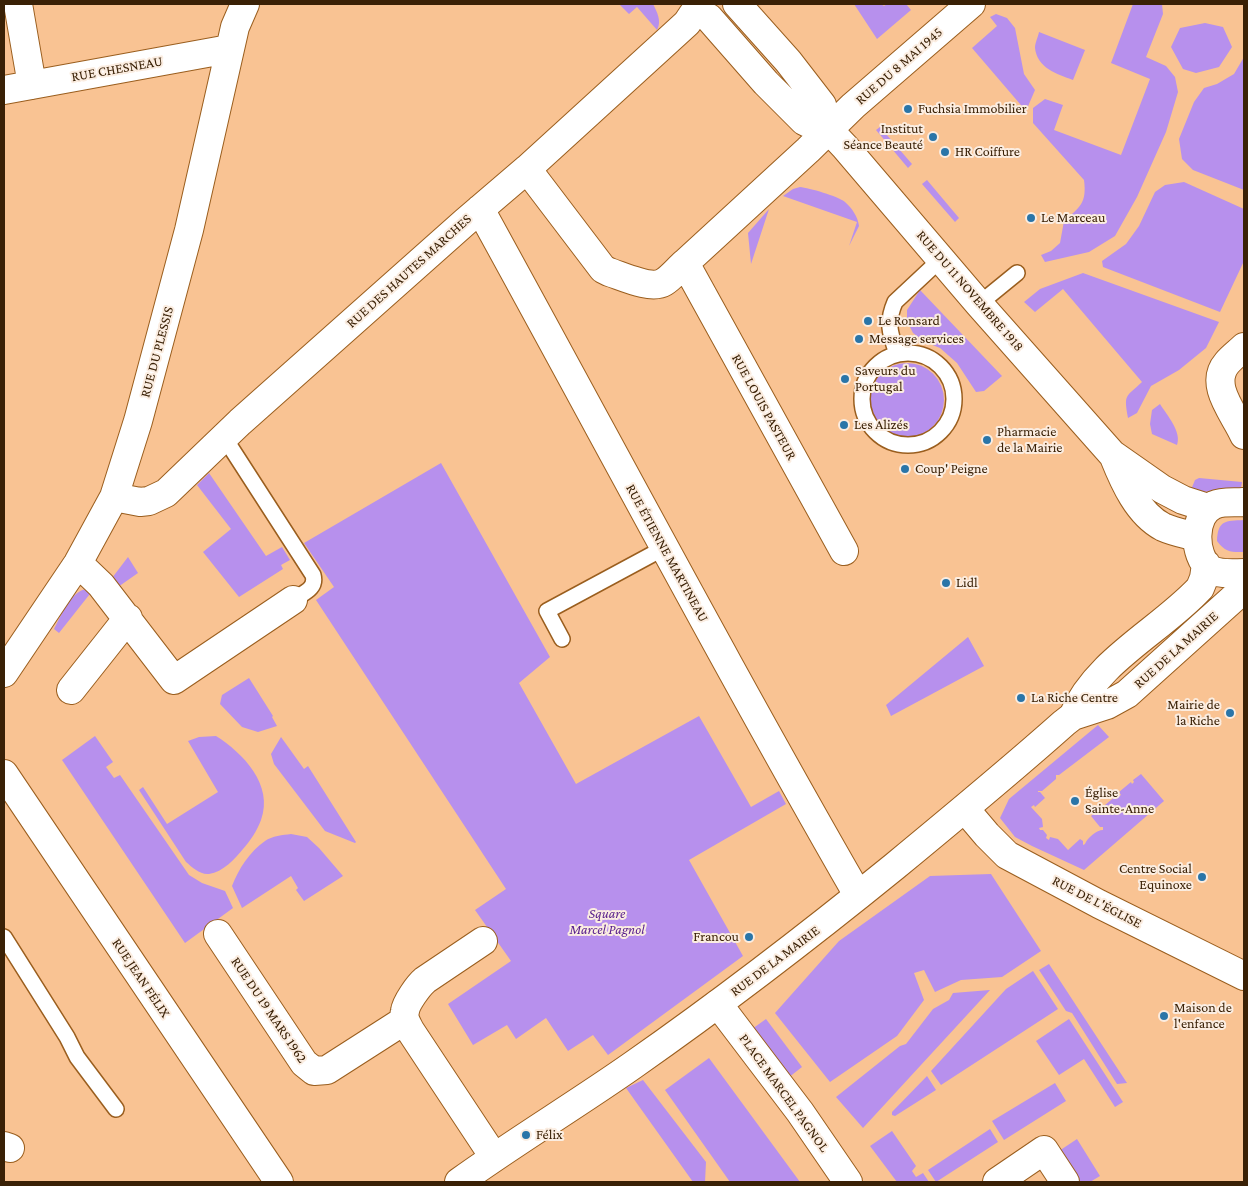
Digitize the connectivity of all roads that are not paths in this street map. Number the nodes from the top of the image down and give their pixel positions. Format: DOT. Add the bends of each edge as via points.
graph roads {
  1 [pos="18,4"];
  2 [pos="245,4"];
  3 [pos="736,4"];
  4 [pos="971,4"];
  5 [pos="695,12"];
  6 [pos="230,49"];
  7 [pos="32,85"];
  8 [pos="4,90"];
  9 [pos="828,129"];
  10 [pos="527,170"];
  11 [pos="480,209"];
  12 [pos="942,259"];
  13 [pos="685,263"];
  14 [pos="1017,273"];
  15 [pos="979,304"];
  16 [pos="1244,347"];
  17 [pos="896,354"];
  18 [pos="1244,435"];
  19 [pos="224,438"];
  20 [pos="1112,454"];
  21 [pos="114,497"];
  22 [pos="1244,502"];
  23 [pos="1208,508"];
  24 [pos="1197,538"];
  25 [pos="664,548"];
  26 [pos="844,551"];
  27 [pos="78,563"];
  28 [pos="1206,564"];
  29 [pos="1244,573"];
  30 [pos="1244,586"];
  31 [pos="293,600"];
  32 [pos="128,618"];
  33 [pos="562,639"];
  34 [pos="4,674"];
  35 [pos="70,690"];
  36 [pos="1073,716"];
  37 [pos="4,774"];
  38 [pos="965,808"];
  39 [pos="858,896"];
  40 [pos="218,934"];
  41 [pos="4,937"];
  42 [pos="483,941"];
  43 [pos="1244,976"];
  44 [pos="718,1004"];
  45 [pos="405,1020"];
  46 [pos="116,1109"];
  47 [pos="494,1157"];
  48 [pos="279,1182"];
  49 [pos="459,1182"];
  50 [pos="848,1182"];
  51 [pos="997,1182"];
  52 [pos="1065,1182"];
  1 -- 7 [label="street"];
  2 -- 6 [label="street, RUE DU PLESSIS"];
  3 -- 5 [label="street" via="725,13"];
  3 -- 9 [label="street, RUE DU 11 NOVEMBRE 1918" via="788,61 822,105"];
  4 -- 9 [label="street, RUE DU 8 MAI 1945"];
  5 -- 9 [label="street" via="804,121"];
  5 -- 10 [label="street, RUE DES HAUTES MARCHES" via="687,23"];
  6 -- 7 [label="street, RUE CHESNEAU"];
  6 -- 21 [label="street, RUE DU PLESSIS" via="189,230 138,421"];
  7 -- 8 [label="street, RUE CHESNEAU"];
  9 -- 12 [label="street, RUE DU 11 NOVEMBRE 1918"];
  9 -- 13 [label="street"];
  10 -- 11 [label="street, RUE DES HAUTES MARCHES"];
  10 -- 13 [label="street" via="609,272 650,285 664,282"];
  11 -- 19 [label="street, RUE DES HAUTES MARCHES"];
  11 -- 25 [label="street, RUE ÉTIENNE MARTINEAU"];
  12 -- 15 [label="street, RUE DU 11 NOVEMBRE 1918"];
  12 -- 17 [label="lane" via="895,302 889,330"];
  13 -- 26 [label="street, RUE LOUIS PASTEUR"];
  14 -- 15 [label="lane"];
  15 -- 20 [label="street, RUE DU 11 NOVEMBRE 1918"];
  16 -- 18 [label="street" via="1226,364 1220,378 1222,391"];
  17 -- 17 [label="lane" via="882,360 864,384 864,414 882,438 896,444 911,445 939,433 948,421 953,392 939,365 912,353"];
  19 -- 21 [label="street, RUE DES HAUTES MARCHES" via="158,498 140,502"];
  19 -- 31 [label="lane" via="313,575 315,582 312,588"];
  20 -- 23 [label="street, RUE DU 11 NOVEMBRE 1918" via="1162,489"];
  20 -- 24 [label="street, RUE DU 11 NOVEMBRE 1918" via="1130,492 1152,520"];
  21 -- 27 [label="street, RUE DU PLESSIS"];
  22 -- 23 [label="street" via="1219,503"];
  23 -- 24 [label="street"];
  24 -- 28 [label="street" via="1198,552"];
  25 -- 33 [label="lane" via="547,611"];
  25 -- 39 [label="street, RUE ÉTIENNE MARTINEAU"];
  27 -- 32 [label="street"];
  27 -- 34 [label="street, RUE DU PLESSIS"];
  28 -- 29 [label="street" via="1216,572"];
  28 -- 36 [label="street, RUE DE LA MAIRIE" via="1200,588 1111,665 1079,702"];
  30 -- 36 [label="street, RUE DE LA MAIRIE" via="1127,694 1107,705"];
  31 -- 32 [label="street" via="174,680"];
  32 -- 35 [label="street"];
  36 -- 38 [label="street, RUE DE LA MAIRIE"];
  37 -- 48 [label="street, RUE JEAN FÉLIX"];
  38 -- 39 [label="street, RUE DE LA MAIRIE"];
  38 -- 43 [label="street, RUE DE L'ÉGLISE" via="1007,855"];
  39 -- 44 [label="street, RUE DE LA MAIRIE"];
  40 -- 45 [label="street, RUE DU 19 MARS 1962" via="304,1063 314,1071 326,1070"];
  41 -- 46 [label="lane" via="77,1057"];
  42 -- 45 [label="street" via="419,985 405,1010"];
  44 -- 47 [label="street, RUE DE LA MAIRIE"];
  44 -- 50 [label="street, PLACE MARCEL PAGNOL" via="800,1112"];
  45 -- 47 [label="street"];
  47 -- 49 [label="street, RUE DE LA MAIRIE"];
  51 -- 52 [label="street" via="1044,1150"];
}
